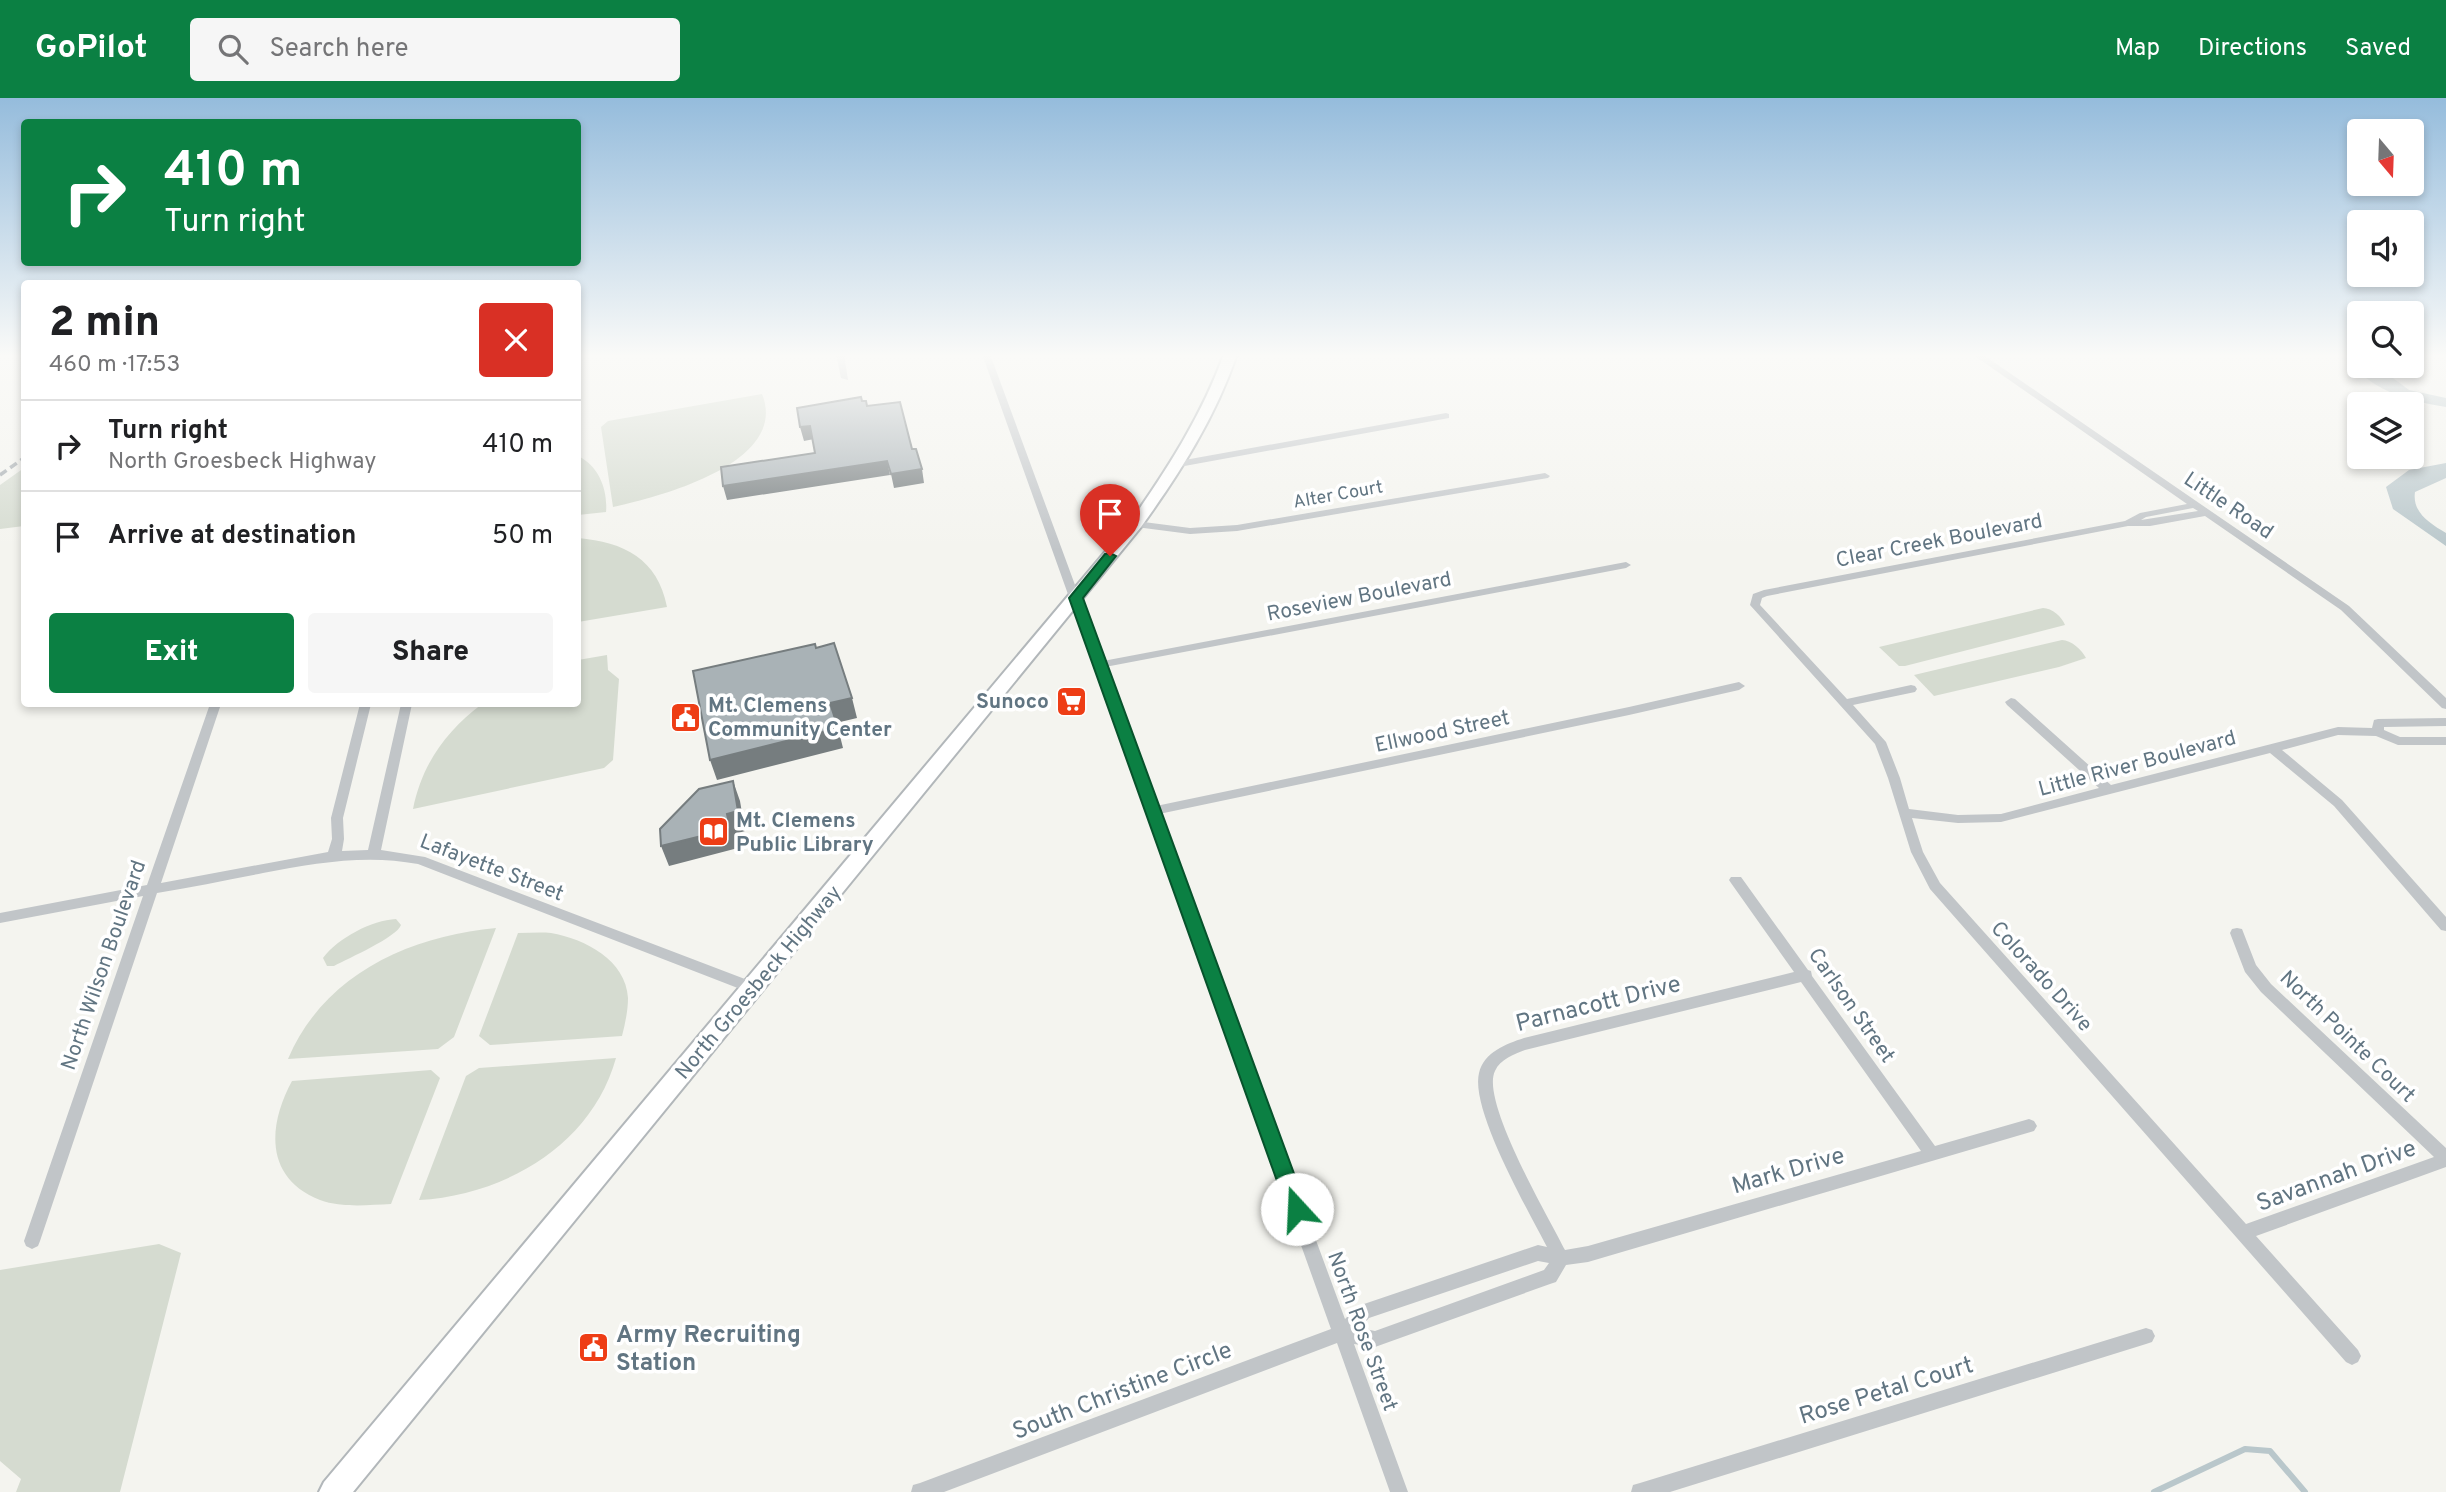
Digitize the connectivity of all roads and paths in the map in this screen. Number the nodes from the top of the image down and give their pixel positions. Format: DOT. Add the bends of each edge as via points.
graph roads {
  1 [pos="1010,419"];
  2 [pos="1202,419"];
  3 [pos="1429,419"];
  4 [pos="2069,419"];
  5 [pos="1179,464"];
  6 [pos="1545,476"];
  7 [pos="2194,505"];
  8 [pos="2162,512"];
  9 [pos="2206,513"];
  10 [pos="2173,519"];
  11 [pos="2128,523"];
  12 [pos="1136,524"];
  13 [pos="1626,565"];
  14 [pos="1757,596"];
  15 [pos="1076,598"];
  16 [pos="1099,665"];
  17 [pos="1740,686"];
  18 [pos="1911,689"];
  19 [pos="2011,702"];
  20 [pos="1845,703"];
  21 [pos="2446,705"];
  22 [pos="214,707"];
  23 [pos="364,707"];
  24 [pos="406,707"];
  25 [pos="2410,722"];
  26 [pos="2446,722"];
  27 [pos="2378,732"];
  28 [pos="2429,741"];
  29 [pos="2446,741"];
  30 [pos="2272,748"];
  31 [pos="2109,790"];
  32 [pos="1151,811"];
  33 [pos="1904,813"];
  34 [pos="374,853"];
  35 [pos="334,856"];
  36 [pos="1736,880"];
  37 [pos="151,890"];
  38 [pos="0,918"];
  39 [pos="2446,926"];
  40 [pos="2237,933"];
  41 [pos="1806,975"];
  42 [pos="753,988"];
  43 [pos="2029,1126"];
  44 [pos="1932,1154"];
  45 [pos="2446,1159"];
  46 [pos="2242,1233"];
  47 [pos="32,1241"];
  48 [pos="1561,1258"];
  49 [pos="1342,1333"];
  50 [pos="2146,1336"];
  51 [pos="2352,1356"];
  52 [pos="334,1492"];
  53 [pos="920,1492"];
  54 [pos="1399,1492"];
  55 [pos="1640,1492"];
  1 -- 15 [label="street, North Rose Street"];
  2 -- 5 [label="main road, North Groesbeck Highway"];
  3 -- 5 [label="street"];
  4 -- 7 [label="street, Little Road"];
  5 -- 12 [label="main road, North Groesbeck Highway"];
  6 -- 12 [label="street, Alter Court" via="1237,528 1190,531"];
  7 -- 8 [label="street, Clear Creek Boulevard"];
  7 -- 9 [label="street, Little Road"];
  8 -- 10 [label="street"];
  8 -- 11 [label="street, Clear Creek Boulevard"];
  9 -- 10 [label="street, Clear Creek Boulevard"];
  9 -- 21 [label="street, Little Road" via="2345,608"];
  10 -- 11 [label="street, Clear Creek Boulevard"];
  11 -- 14 [label="street, Clear Creek Boulevard"];
  12 -- 15 [label="main road, North Groesbeck Highway"];
  13 -- 16 [label="street, Roseview Boulevard"];
  14 -- 20 [label="street, Colorado Drive" via="1757,609"];
  15 -- 16 [label="street, North Rose Street"];
  15 -- 42 [label="main road, North Groesbeck Highway"];
  16 -- 32 [label="street, North Rose Street"];
  17 -- 32 [label="street, Ellwood Street"];
  18 -- 20 [label="street"];
  19 -- 31 [label="street"];
  20 -- 33 [label="street, Colorado Drive" via="1880,742"];
  22 -- 37 [label="street, North Wilson Boulevard"];
  23 -- 35 [label="street" via="337,818"];
  24 -- 34 [label="street"];
  25 -- 26 [label="street, Little River Boulevard"];
  25 -- 27 [label="street, Little River Boulevard" via="2378,723"];
  25 -- 28 [label="street"];
  27 -- 28 [label="street, Little River Boulevard" via="2398,741"];
  27 -- 30 [label="street, Little River Boulevard" via="2339,731"];
  28 -- 29 [label="street, Little River Boulevard"];
  30 -- 31 [label="street, Little River Boulevard"];
  30 -- 39 [label="street" via="2338,803"];
  31 -- 33 [label="street, Little River Boulevard" via="2001,818"];
  32 -- 49 [label="street, North Rose Street"];
  33 -- 46 [label="street, Colorado Drive" via="1921,865 1943,896"];
  34 -- 35 [label="street, Lafayette Street"];
  34 -- 42 [label="street, Lafayette Street" via="420,860"];
  35 -- 37 [label="street, Lafayette Street"];
  36 -- 41 [label="street, Carlson Street"];
  37 -- 38 [label="street, Lafayette Street"];
  37 -- 47 [label="street, North Wilson Boulevard"];
  40 -- 45 [label="street, North Pointe Court" via="2250,968 2266,988"];
  41 -- 44 [label="street, Carlson Street"];
  41 -- 48 [label="street, Parnacott Drive" via="1524,1044 1492,1062 1486,1074 1488,1104"];
  42 -- 52 [label="main road, North Groesbeck Highway"];
  43 -- 44 [label="street, Mark Drive"];
  44 -- 48 [label="street, Mark Drive"];
  45 -- 46 [label="street, Savannah Drive"];
  46 -- 51 [label="street, Colorado Drive"];
  48 -- 49 [label="street, Mark Drive" via="1538,1253 1364,1312"];
  48 -- 49 [label="street" via="1550,1276 1375,1339"];
  49 -- 53 [label="street, South Christine Circle"];
  49 -- 54 [label="street, North Rose Street"];
  50 -- 55 [label="street, Rose Petal Court"];
}
